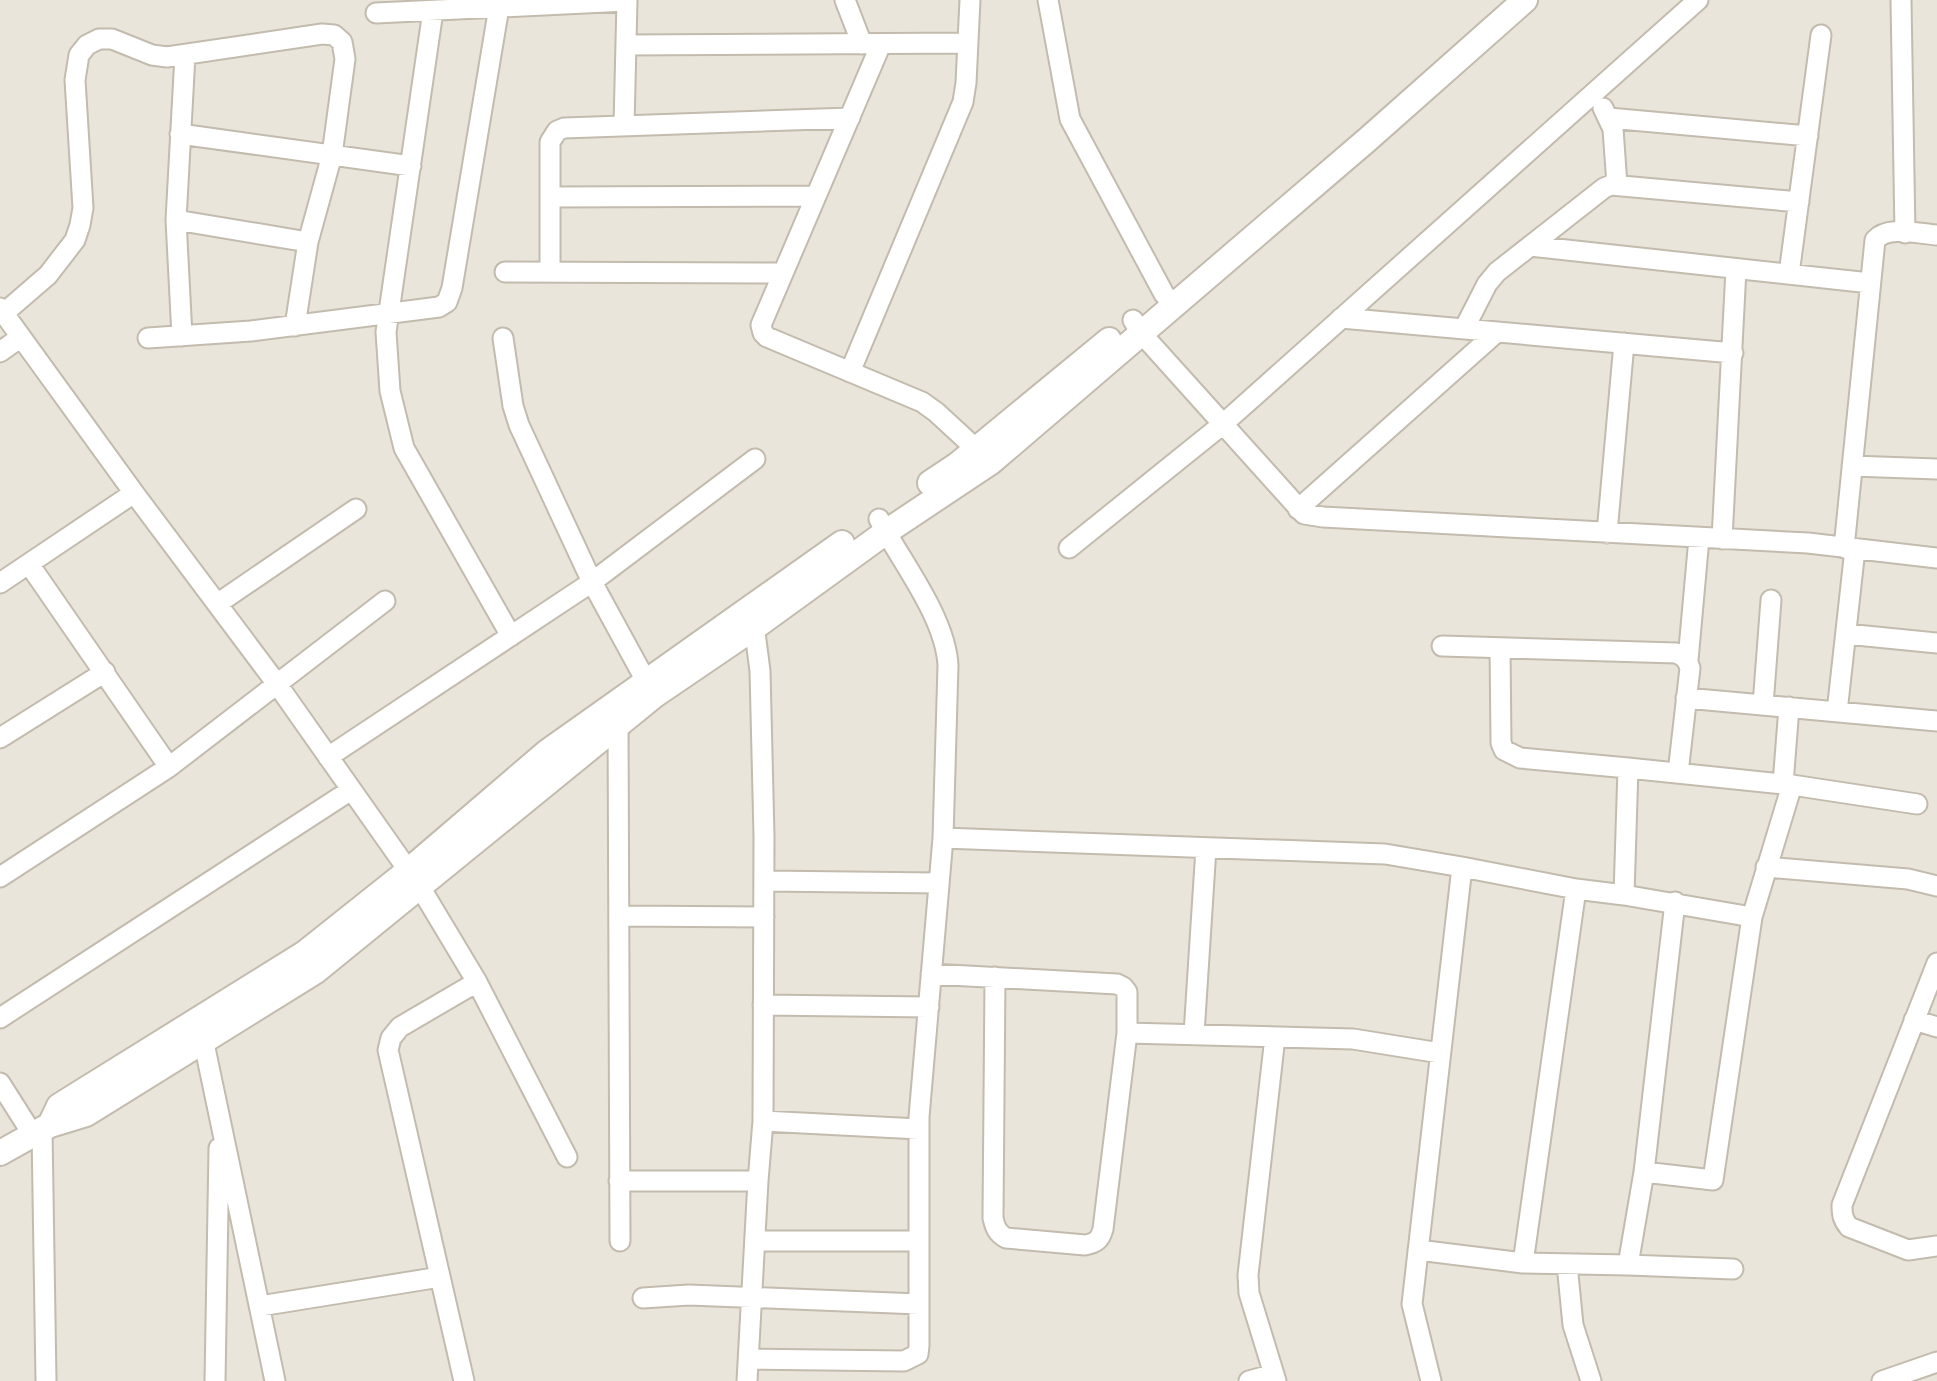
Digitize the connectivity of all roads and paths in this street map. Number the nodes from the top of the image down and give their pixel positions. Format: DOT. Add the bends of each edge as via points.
graph roads {
  1 [pos="845,0"];
  2 [pos="970,0"];
  3 [pos="1048,0"];
  4 [pos="1505,0"];
  5 [pos="1525,0"];
  6 [pos="1698,0"];
  7 [pos="1902,0"];
  8 [pos="627,1"];
  9 [pos="557,2"];
  10 [pos="499,7"];
  11 [pos="433,11"];
  12 [pos="376,13"];
  13 [pos="1821,35"];
  14 [pos="968,43"];
  15 [pos="872,44"];
  16 [pos="626,45"];
  17 [pos="185,55"];
  18 [pos="1594,92"];
  19 [pos="850,118"];
  20 [pos="1609,118"];
  21 [pos="624,126"];
  22 [pos="180,134"];
  23 [pos="1808,136"];
  24 [pos="332,155"];
  25 [pos="411,166"];
  26 [pos="1617,184"];
  27 [pos="816,196"];
  28 [pos="550,197"];
  29 [pos="1799,202"];
  30 [pos="176,220"];
  31 [pos="1905,233"];
  32 [pos="1937,235"];
  33 [pos="308,242"];
  34 [pos="1530,246"];
  35 [pos="1736,269"];
  36 [pos="505,272"];
  37 [pos="550,272"];
  38 [pos="783,273"];
  39 [pos="1789,274"];
  40 [pos="1870,283"];
  41 [pos="1169,300"];
  42 [pos="2,310"];
  43 [pos="389,315"];
  44 [pos="1341,318"];
  45 [pos="295,326"];
  46 [pos="1137,327"];
  47 [pos="1464,329"];
  48 [pos="1497,332"];
  49 [pos="182,336"];
  50 [pos="21,337"];
  51 [pos="148,338"];
  52 [pos="503,338"];
  53 [pos="1624,343"];
  54 [pos="0,352"];
  55 [pos="1733,353"];
  56 [pos="850,372"];
  57 [pos="1223,424"];
  58 [pos="755,459"];
  59 [pos="975,462"];
  60 [pos="1852,466"];
  61 [pos="1937,469"];
  62 [pos="134,493"];
  63 [pos="356,509"];
  64 [pos="1298,509"];
  65 [pos="882,525"];
  66 [pos="1607,533"];
  67 [pos="1699,538"];
  68 [pos="1722,539"];
  69 [pos="1069,548"];
  70 [pos="1850,548"];
  71 [pos="1937,558"];
  72 [pos="29,564"];
  73 [pos="592,582"];
  74 [pos="0,583"];
  75 [pos="1771,600"];
  76 [pos="385,601"];
  77 [pos="217,604"];
  78 [pos="753,617"];
  79 [pos="1846,634"];
  80 [pos="511,636"];
  81 [pos="1937,643"];
  82 [pos="1442,646"];
  83 [pos="1500,648"];
  84 [pos="1688,660"];
  85 [pos="105,672"];
  86 [pos="646,681"];
  87 [pos="277,684"];
  88 [pos="1686,698"];
  89 [pos="1763,705"];
  90 [pos="1789,707"];
  91 [pos="1837,712"];
  92 [pos="618,714"];
  93 [pos="1937,721"];
  94 [pos="0,738"];
  95 [pos="328,757"];
  96 [pos="169,766"];
  97 [pos="1628,768"];
  98 [pos="1678,774"];
  99 [pos="1787,785"];
  100 [pos="351,790"];
  101 [pos="1917,804"];
  102 [pos="943,838"];
  103 [pos="1206,848"];
  104 [pos="1462,867"];
  105 [pos="0,877"];
  106 [pos="1763,877"];
  107 [pos="414,879"];
  108 [pos="764,881"];
  109 [pos="939,883"];
  110 [pos="1937,886"];
  111 [pos="1576,889"];
  112 [pos="1624,895"];
  113 [pos="1675,902"];
  114 [pos="619,916"];
  115 [pos="764,917"];
  116 [pos="1752,917"];
  117 [pos="1937,963"];
  118 [pos="931,974"];
  119 [pos="995,977"];
  120 [pos="477,982"];
  121 [pos="763,1006"];
  122 [pos="929,1007"];
  123 [pos="0,1018"];
  124 [pos="1913,1024"];
  125 [pos="1937,1027"];
  126 [pos="201,1030"];
  127 [pos="1128,1033"];
  128 [pos="1194,1034"];
  129 [pos="1275,1037"];
  130 [pos="1440,1053"];
  131 [pos="0,1083"];
  132 [pos="219,1113"];
  133 [pos="763,1121"];
  134 [pos="919,1129"];
  135 [pos="42,1130"];
  136 [pos="0,1153"];
  137 [pos="567,1157"];
  138 [pos="1644,1172"];
  139 [pos="619,1181"];
  140 [pos="758,1181"];
  141 [pos="620,1241"];
  142 [pos="756,1241"];
  143 [pos="919,1241"];
  144 [pos="1937,1246"];
  145 [pos="1418,1250"];
  146 [pos="1522,1264"];
  147 [pos="1567,1264"];
  148 [pos="1628,1265"];
  149 [pos="1733,1269"];
  150 [pos="440,1277"];
  151 [pos="753,1297"];
  152 [pos="643,1298"];
  153 [pos="919,1304"];
  154 [pos="260,1306"];
  155 [pos="749,1359"];
  156 [pos="1937,1362"];
  157 [pos="1275,1378"];
  158 [pos="46,1381"];
  159 [pos="215,1381"];
  160 [pos="275,1381"];
  161 [pos="464,1381"];
  162 [pos="747,1381"];
  163 [pos="1249,1381"];
  164 [pos="1431,1381"];
  165 [pos="1591,1381"];
  166 [pos="1882,1381"];
  1 -- 15 [label="street"];
  2 -- 14 [label="street"];
  3 -- 41 [label="street" via="1070,119"];
  4 -- 41 [label="street"];
  5 -- 41 [label="street"];
  6 -- 18 [label="street"];
  7 -- 31 [label="street"];
  8 -- 9 [label="street"];
  8 -- 16 [label="street"];
  9 -- 10 [label="street"];
  10 -- 11 [label="street"];
  10 -- 43 [label="street" via="447,302"];
  11 -- 12 [label="street"];
  11 -- 25 [label="street"];
  13 -- 23 [label="street"];
  14 -- 15 [label="street"];
  14 -- 56 [label="street" via="963,102"];
  15 -- 16 [label="street"];
  15 -- 19 [label="street"];
  16 -- 21 [label="street"];
  17 -- 22 [label="street"];
  17 -- 24 [label="street" via="334,35 342,42 345,59"];
  17 -- 42 [label="street" via="152,55 112,39 99,39 79,55 75,80 83,208 80,225 75,240 48,275"];
  18 -- 20 [label="street"];
  18 -- 44 [label="street"];
  19 -- 21 [label="street"];
  19 -- 27 [label="street"];
  20 -- 23 [label="street"];
  20 -- 26 [label="street"];
  21 -- 28 [label="street" via="557,131 550,142"];
  22 -- 24 [label="street"];
  22 -- 30 [label="street"];
  23 -- 29 [label="street"];
  24 -- 25 [label="street"];
  24 -- 33 [label="street"];
  25 -- 43 [label="street"];
  26 -- 29 [label="street"];
  26 -- 34 [label="street" via="1604,188"];
  27 -- 28 [label="street"];
  27 -- 38 [label="street"];
  28 -- 37 [label="street"];
  29 -- 39 [label="street"];
  30 -- 33 [label="street"];
  30 -- 49 [label="street"];
  31 -- 32 [label="street"];
  31 -- 40 [label="street" via="1887,232 1875,240"];
  33 -- 45 [label="street"];
  34 -- 35 [label="street"];
  34 -- 47 [label="street" via="1492,278"];
  35 -- 39 [label="street"];
  35 -- 55 [label="street"];
  36 -- 37 [label="street"];
  37 -- 38 [label="street"];
  38 -- 56 [label="street" via="761,325 763,333"];
  39 -- 40 [label="street"];
  40 -- 60 [label="street"];
  41 -- 46 [label="street"];
  42 -- 50 [label="street"];
  43 -- 45 [label="street"];
  43 -- 80 [label="street" via="390,391 404,448"];
  44 -- 47 [label="street"];
  44 -- 57 [label="street"];
  45 -- 49 [label="street"];
  46 -- 57 [label="street"];
  46 -- 59 [label="street"];
  47 -- 48 [label="street"];
  48 -- 53 [label="street"];
  48 -- 64 [label="street"];
  49 -- 51 [label="street"];
  50 -- 54 [label="street"];
  50 -- 62 [label="street"];
  52 -- 73 [label="street" via="516,416"];
  53 -- 55 [label="street"];
  53 -- 66 [label="street"];
  55 -- 68 [label="street"];
  56 -- 59 [label="street" via="922,402"];
  57 -- 64 [label="street"];
  57 -- 69 [label="street"];
  58 -- 73 [label="street"];
  59 -- 65 [label="street"];
  60 -- 61 [label="street"];
  60 -- 70 [label="street"];
  62 -- 72 [label="street"];
  62 -- 77 [label="street"];
  63 -- 77 [label="street"];
  64 -- 66 [label="street" via="1323,517"];
  65 -- 78 [label="street"];
  65 -- 102 [label="street" via="932,612 947,654"];
  66 -- 67 [label="street"];
  67 -- 68 [label="street"];
  67 -- 84 [label="street"];
  68 -- 70 [label="street"];
  70 -- 71 [label="street"];
  70 -- 79 [label="street"];
  72 -- 74 [label="street"];
  72 -- 85 [label="street"];
  73 -- 80 [label="street"];
  73 -- 86 [label="street"];
  75 -- 89 [label="street"];
  76 -- 87 [label="street"];
  77 -- 87 [label="street"];
  78 -- 86 [label="street"];
  78 -- 92 [label="street" via="655,695"];
  78 -- 108 [label="street" via="760,670"];
  79 -- 81 [label="street"];
  79 -- 91 [label="street"];
  80 -- 95 [label="street"];
  82 -- 83 [label="street"];
  83 -- 84 [label="street" via="1676,653"];
  83 -- 97 [label="street" via="1504,750 1520,758"];
  84 -- 88 [label="street"];
  85 -- 94 [label="street"];
  85 -- 96 [label="street"];
  86 -- 92 [label="street"];
  87 -- 95 [label="street"];
  87 -- 96 [label="street"];
  88 -- 89 [label="street"];
  88 -- 98 [label="street"];
  89 -- 90 [label="street"];
  90 -- 91 [label="street"];
  90 -- 99 [label="street"];
  91 -- 93 [label="street"];
  92 -- 107 [label="street"];
  92 -- 114 [label="street"];
  95 -- 100 [label="street"];
  96 -- 105 [label="street"];
  97 -- 98 [label="street"];
  97 -- 112 [label="street"];
  98 -- 99 [label="street"];
  99 -- 101 [label="street"];
  99 -- 106 [label="street"];
  100 -- 107 [label="street"];
  100 -- 123 [label="street"];
  102 -- 103 [label="street"];
  102 -- 109 [label="street"];
  103 -- 104 [label="street" via="1385,854"];
  103 -- 128 [label="street"];
  104 -- 111 [label="street"];
  104 -- 130 [label="street"];
  106 -- 110 [label="street" via="1909,879"];
  106 -- 116 [label="street"];
  107 -- 120 [label="street"];
  107 -- 126 [label="street" via="316,971"];
  108 -- 109 [label="street"];
  108 -- 115 [label="street"];
  109 -- 118 [label="street"];
  111 -- 112 [label="street"];
  111 -- 146 [label="street"];
  112 -- 113 [label="street"];
  113 -- 116 [label="street"];
  113 -- 138 [label="street"];
  114 -- 115 [label="street"];
  114 -- 139 [label="street"];
  115 -- 121 [label="street"];
  116 -- 138 [label="street" via="1713,1180"];
  117 -- 124 [label="street"];
  118 -- 119 [label="street"];
  118 -- 122 [label="street"];
  119 -- 127 [label="street" via="1117,984 1128,1000"];
  119 -- 127 [label="street" via="993,1218 1006,1238 1085,1245 1101,1237"];
  120 -- 137 [label="street"];
  120 -- 150 [label="street" via="400,1027 388,1050"];
  121 -- 122 [label="street"];
  121 -- 133 [label="street"];
  122 -- 134 [label="street"];
  124 -- 125 [label="street"];
  124 -- 144 [label="street" via="1842,1205 1843,1220 1849,1227 1909,1250"];
  126 -- 132 [label="street"];
  126 -- 135 [label="street" via="86,1114"];
  127 -- 128 [label="street"];
  128 -- 129 [label="street"];
  129 -- 130 [label="street" via="1362,1040"];
  129 -- 157 [label="street" via="1248,1275 1249,1293"];
  130 -- 145 [label="street"];
  131 -- 135 [label="street"];
  132 -- 154 [label="street"];
  132 -- 159 [label="street"];
  133 -- 134 [label="street"];
  133 -- 140 [label="street"];
  134 -- 143 [label="street"];
  135 -- 136 [label="street"];
  135 -- 158 [label="street"];
  138 -- 148 [label="street"];
  139 -- 140 [label="street"];
  139 -- 141 [label="street"];
  140 -- 142 [label="street"];
  142 -- 143 [label="street"];
  142 -- 151 [label="street"];
  143 -- 153 [label="street"];
  145 -- 146 [label="street"];
  145 -- 164 [label="street" via="1412,1304"];
  146 -- 147 [label="street"];
  147 -- 148 [label="street"];
  147 -- 165 [label="street" via="1573,1325"];
  148 -- 149 [label="street"];
  150 -- 154 [label="street"];
  150 -- 161 [label="street"];
  151 -- 152 [label="street"];
  151 -- 153 [label="street"];
  151 -- 155 [label="street"];
  153 -- 155 [label="street" via="918,1354 912,1359"];
  154 -- 160 [label="street"];
  155 -- 162 [label="street"];
  156 -- 166 [label="street"];
  157 -- 163 [label="street"];
}
